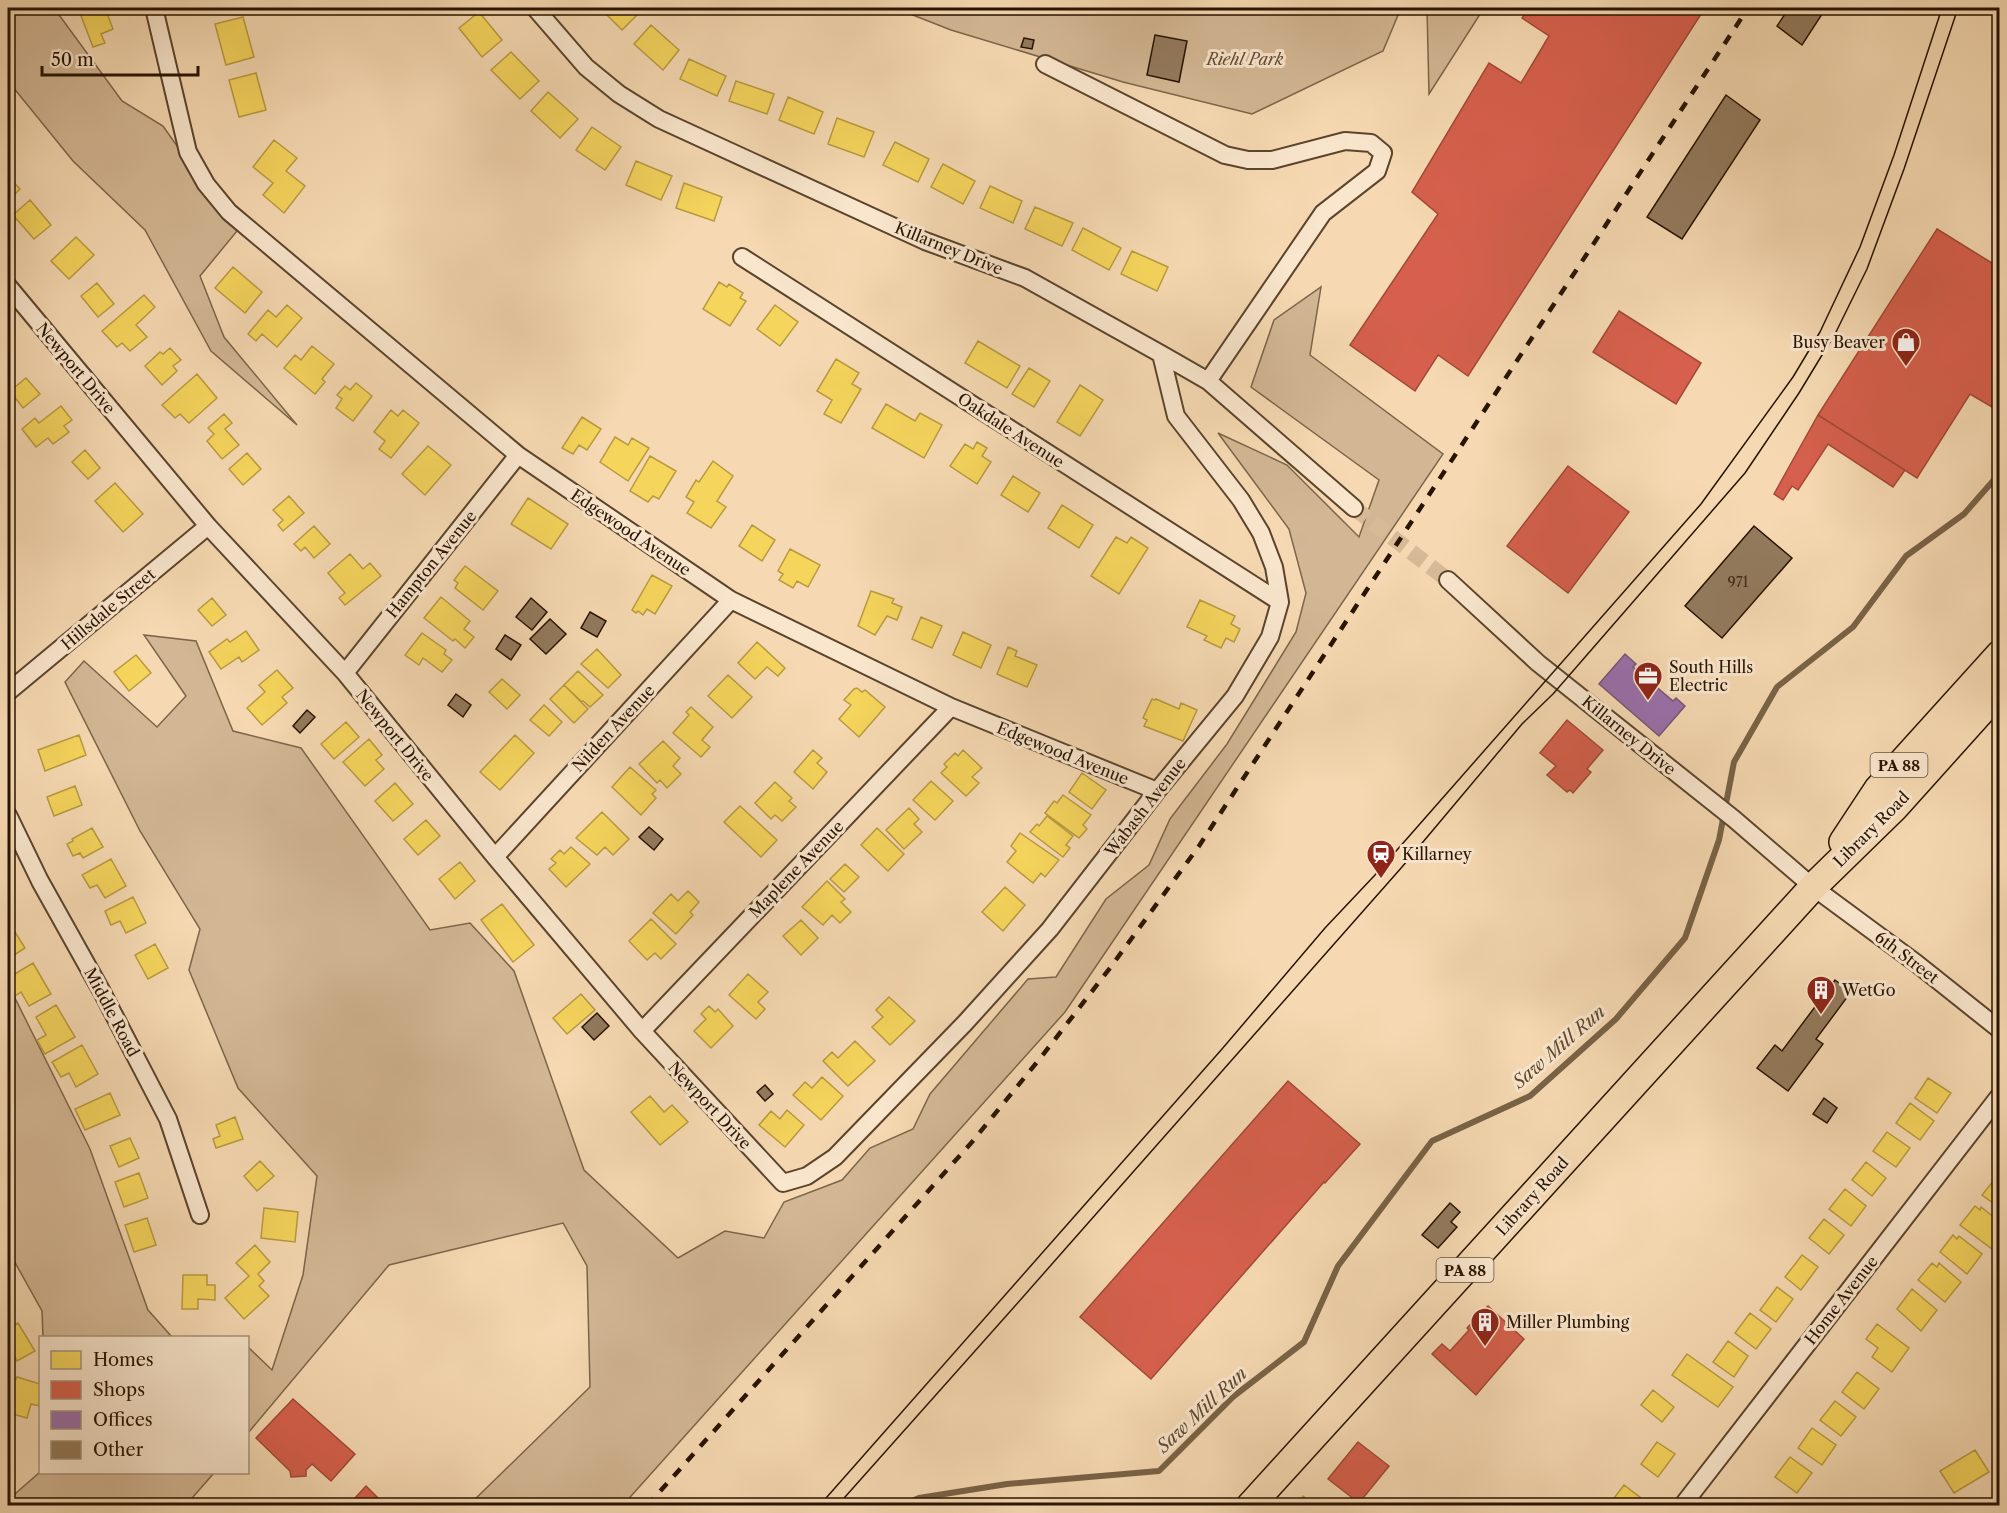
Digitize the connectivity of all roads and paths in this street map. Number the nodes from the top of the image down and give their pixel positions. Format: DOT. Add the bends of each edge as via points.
graph roads {
  1 [pos="154,8"];
  2 [pos="535,8"];
  3 [pos="1045,64"];
  4 [pos="742,257"];
  5 [pos="8,286"];
  6 [pos="1161,354"];
  7 [pos="1208,381"];
  8 [pos="518,455"];
  9 [pos="1354,507"];
  10 [pos="208,526"];
  11 [pos="1448,580"];
  12 [pos="731,600"];
  13 [pos="1280,602"];
  14 [pos="2000,654"];
  15 [pos="345,673"];
  16 [pos="2000,690"];
  17 [pos="8,692"];
  18 [pos="951,706"];
  19 [pos="1157,791"];
  20 [pos="8,815"];
  21 [pos="495,857"];
  22 [pos="1813,887"];
  23 [pos="2000,1030"];
  24 [pos="642,1031"];
  25 [pos="2000,1095"];
  26 [pos="783,1184"];
  27 [pos="200,1215"];
  28 [pos="1250,1506"];
  29 [pos="1682,1506"];
  1 -- 8 [label="street, Edgewood Avenue" via="188,152 206,184 229,212"];
  2 -- 6 [label="street, Killarney Drive" via="586,68 659,119 925,241 1025,278"];
  3 -- 7 [label="street" via="1225,155 1272,160 1345,141 1371,143 1383,153 1377,171 1323,213"];
  4 -- 13 [label="street, Oakdale Avenue"];
  5 -- 10 [label="street, Newport Drive"];
  6 -- 7 [label="street, Killarney Drive"];
  6 -- 13 [label="street, Wabash Avenue" via="1176,416 1241,500 1261,533 1274,567"];
  7 -- 9 [label="street, Killarney Drive"];
  8 -- 12 [label="street, Edgewood Avenue"];
  8 -- 15 [label="street, Hampton Avenue"];
  10 -- 15 [label="street, Newport Drive"];
  10 -- 17 [label="street, Hillsdale Street"];
  11 -- 22 [label="street, Killarney Drive" via="1538,663"];
  12 -- 18 [label="street, Edgewood Avenue"];
  12 -- 21 [label="street, Nilden Avenue"];
  13 -- 19 [label="street, Wabash Avenue" via="1270,637 1234,696"];
  14 -- 22 [label="main road, Library Road / PA 88" via="1878,789"];
  15 -- 21 [label="street, Newport Drive"];
  16 -- 22 [label="main road, Library Road / PA 88" via="1895,807"];
  18 -- 19 [label="street, Edgewood Avenue"];
  18 -- 24 [label="street, Maplene Avenue"];
  19 -- 26 [label="street, Wabash Avenue" via="1050,929 965,1023 835,1157 807,1176"];
  20 -- 27 [label="street, Middle Road" via="168,1119"];
  21 -- 24 [label="street, Newport Drive"];
  22 -- 23 [label="street, 6th Street"];
  22 -- 28 [label="main road, Library Road / PA 88"];
  24 -- 26 [label="street, Newport Drive"];
  25 -- 29 [label="street, Home Avenue"];
}
